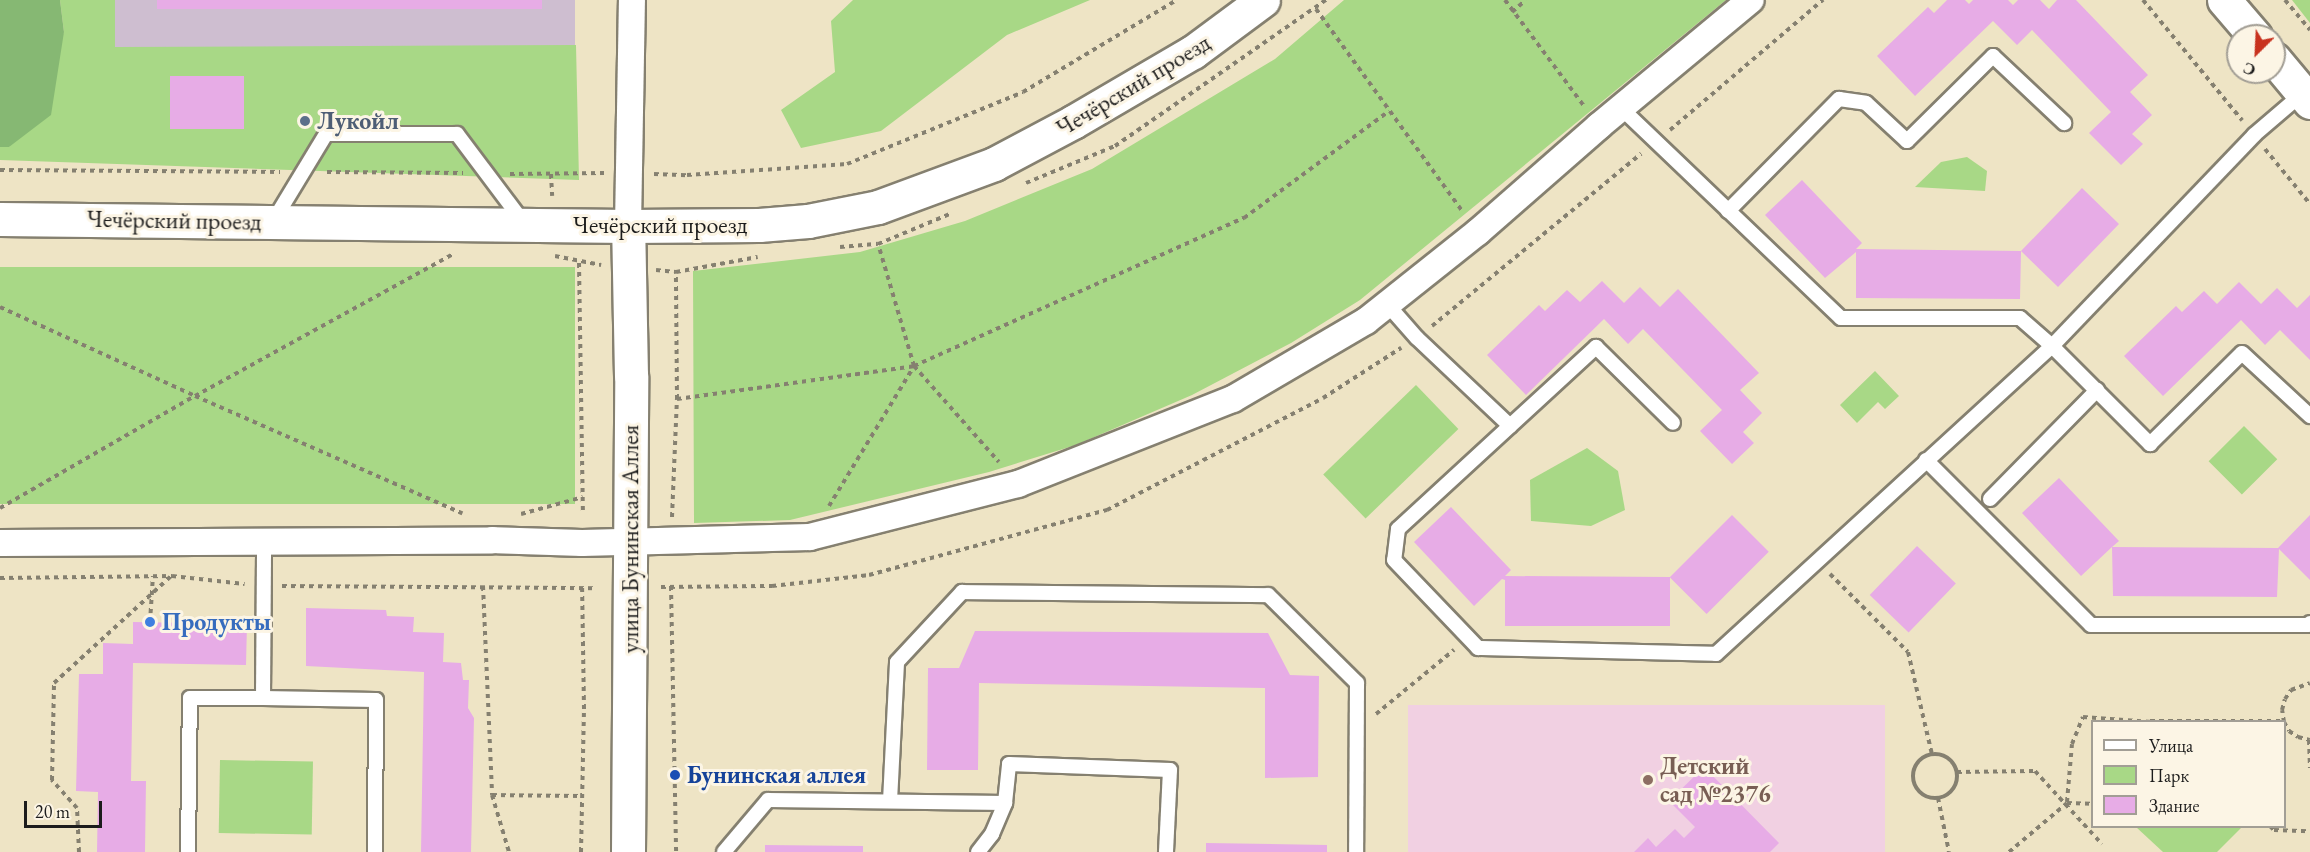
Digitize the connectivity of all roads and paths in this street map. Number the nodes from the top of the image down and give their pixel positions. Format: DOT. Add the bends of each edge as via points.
graph roads {
  1 [pos="632,0"];
  2 [pos="1177,0"];
  3 [pos="1263,0"];
  4 [pos="1326,0"];
  5 [pos="1505,0"];
  6 [pos="1526,0"];
  7 [pos="1751,0"];
  8 [pos="2143,0"];
  9 [pos="2224,0"];
  10 [pos="2285,0"];
  11 [pos="1512,12"];
  12 [pos="2245,24"];
  13 [pos="2310,30"];
  14 [pos="2286,73"];
  15 [pos="2306,97"];
  16 [pos="1621,108"];
  17 [pos="1389,111"];
  18 [pos="2064,123"];
  19 [pos="1599,126"];
  20 [pos="2254,135"];
  21 [pos="0,170"];
  22 [pos="303,172"];
  23 [pos="628,173"];
  24 [pos="486,174"];
  25 [pos="2310,204"];
  26 [pos="1728,211"];
  27 [pos="0,219"];
  28 [pos="274,221"];
  29 [pos="524,224"];
  30 [pos="628,226"];
  31 [pos="1478,232"];
  32 [pos="878,244"];
  33 [pos="455,253"];
  34 [pos="544,256"];
  35 [pos="676,272"];
  36 [pos="1387,304"];
  37 [pos="0,307"];
  38 [pos="2052,346"];
  39 [pos="914,366"];
  40 [pos="2097,390"];
  41 [pos="195,396"];
  42 [pos="677,399"];
  43 [pos="2310,416"];
  44 [pos="1673,423"];
  45 [pos="1509,426"];
  46 [pos="1926,460"];
  47 [pos="1018,484"];
  48 [pos="1990,499"];
  49 [pos="0,508"];
  50 [pos="583,512"];
  51 [pos="464,514"];
  52 [pos="672,524"];
  53 [pos="810,537"];
  54 [pos="264,541"];
  55 [pos="629,541"];
  56 [pos="0,543"];
  57 [pos="1817,561"];
  58 [pos="153,576"];
  59 [pos="172,576"];
  60 [pos="0,578"];
  61 [pos="265,586"];
  62 [pos="483,586"];
  63 [pos="661,586"];
  64 [pos="582,588"];
  65 [pos="597,588"];
  66 [pos="152,593"];
  67 [pos="150,622"];
  68 [pos="2310,623"];
  69 [pos="1468,638"];
  70 [pos="2310,683"];
  71 [pos="263,698"];
  72 [pos="2134,720"];
  73 [pos="2284,720"];
  74 [pos="2286,724"];
  75 [pos="1357,731"];
  76 [pos="2310,740"];
  77 [pos="1932,754"];
  78 [pos="2310,768"];
  79 [pos="1957,772"];
  80 [pos="492,795"];
  81 [pos="581,796"];
  82 [pos="1938,798"];
  83 [pos="890,801"];
  84 [pos="1005,803"];
  85 [pos="2067,803"];
  86 [pos="2091,804"];
  87 [pos="2272,828"];
  88 [pos="2310,831"];
  89 [pos="2102,844"];
  90 [pos="80,852"];
  91 [pos="188,852"];
  92 [pos="375,852"];
  93 [pos="509,852"];
  94 [pos="581,852"];
  95 [pos="627,852"];
  96 [pos="676,852"];
  97 [pos="724,852"];
  98 [pos="978,852"];
  99 [pos="1166,852"];
  100 [pos="1356,852"];
  101 [pos="1949,852"];
  102 [pos="2009,852"];
  1 -- 23 [label="street"];
  2 -- 23 [label="path" via="1023,92 847,164 687,175"];
  3 -- 30 [label="main road, Чечёрский проезд" via="1192,51 1073,122 994,164 920,193 852,214 808,221"];
  4 -- 17 [label="path" via="1316,9"];
  5 -- 11 [label="path"];
  6 -- 11 [label="path"];
  7 -- 16 [label="street"];
  8 -- 20 [label="path"];
  9 -- 12 [label="main road"];
  10 -- 13 [label="path"];
  11 -- 19 [label="path"];
  14 -- 15 [label="main road"];
  15 -- 20 [label="lane"];
  16 -- 19 [label="street"];
  16 -- 26 [label="lane"];
  17 -- 31 [label="path"];
  17 -- 39 [label="path" via="1244,218"];
  18 -- 26 [label="lane" via="1993,56 1907,141 1866,103 1839,99"];
  19 -- 31 [label="street"];
  20 -- 25 [label="path"];
  20 -- 38 [label="lane"];
  21 -- 22 [label="path"];
  22 -- 24 [label="path"];
  22 -- 24 [label="lane" via="326,134 457,134"];
  22 -- 28 [label="lane"];
  23 -- 24 [label="path"];
  23 -- 30 [label="street"];
  24 -- 29 [label="lane"];
  26 -- 38 [label="lane" via="1841,318 2020,318"];
  27 -- 28 [label="main road, Чечёрский проезд"];
  28 -- 29 [label="main road, Чечёрский проезд"];
  29 -- 30 [label="main road, Чечёрский проезд"];
  30 -- 55 [label="main road, улица Бунинская Аллея"];
  31 -- 36 [label="street"];
  32 -- 39 [label="path"];
  33 -- 41 [label="path"];
  34 -- 50 [label="path" via="579,263"];
  35 -- 42 [label="path"];
  36 -- 45 [label="lane"];
  36 -- 47 [label="street" via="1366,321 1233,399"];
  37 -- 41 [label="path"];
  38 -- 40 [label="lane"];
  38 -- 46 [label="lane"];
  39 -- 42 [label="path"];
  39 -- 47 [label="path"];
  39 -- 53 [label="path"];
  40 -- 43 [label="lane" via="2150,444 2242,352"];
  40 -- 48 [label="lane"];
  41 -- 49 [label="path"];
  41 -- 51 [label="path"];
  42 -- 52 [label="path"];
  44 -- 45 [label="lane" via="1596,346"];
  45 -- 69 [label="lane" via="1398,529 1394,560"];
  46 -- 57 [label="lane"];
  46 -- 68 [label="lane" via="2091,625"];
  47 -- 53 [label="street"];
  53 -- 55 [label="street"];
  54 -- 55 [label="street"];
  54 -- 56 [label="street"];
  54 -- 61 [label="lane"];
  55 -- 95 [label="main road, улица Бунинская Аллея"];
  57 -- 69 [label="lane" via="1716,654 1478,648"];
  57 -- 77 [label="path" via="1908,652"];
  58 -- 59 [label="path"];
  58 -- 60 [label="path"];
  58 -- 66 [label="path"];
  59 -- 61 [label="path"];
  59 -- 66 [label="path"];
  61 -- 62 [label="path"];
  61 -- 71 [label="lane"];
  62 -- 64 [label="path"];
  62 -- 80 [label="path"];
  63 -- 96 [label="path" via="671,586 674,623"];
  64 -- 65 [label="path"];
  64 -- 81 [label="path"];
  66 -- 67 [label="path"];
  66 -- 90 [label="path" via="54,683 52,780 77,808"];
  69 -- 75 [label="path"];
  70 -- 73 [label="path" via="2291,690 2282,710"];
  71 -- 91 [label="lane" via="190,698"];
  71 -- 92 [label="lane" via="376,700"];
  72 -- 85 [label="path" via="2084,717 2072,744"];
  74 -- 76 [label="path" via="2298,737"];
  75 -- 83 [label="lane" via="1357,683 1268,595 962,592 897,662"];
  75 -- 100 [label="lane"];
  76 -- 78 [label="path"];
  77 -- 79 [label="path" via="1948,758"];
  77 -- 82 [label="path" via="1917,763 1913,779 1922,794"];
  79 -- 82 [label="path" via="1953,789"];
  79 -- 85 [label="path" via="2035,771"];
  80 -- 81 [label="path"];
  80 -- 93 [label="path"];
  81 -- 94 [label="path"];
  82 -- 101 [label="path"];
  83 -- 84 [label="lane"];
  83 -- 97 [label="lane" via="768,800"];
  84 -- 98 [label="lane" via="992,834"];
  84 -- 99 [label="lane" via="1009,764 1170,770"];
  85 -- 86 [label="path"];
  85 -- 89 [label="path"];
  85 -- 102 [label="path"];
  87 -- 88 [label="path"];
}
